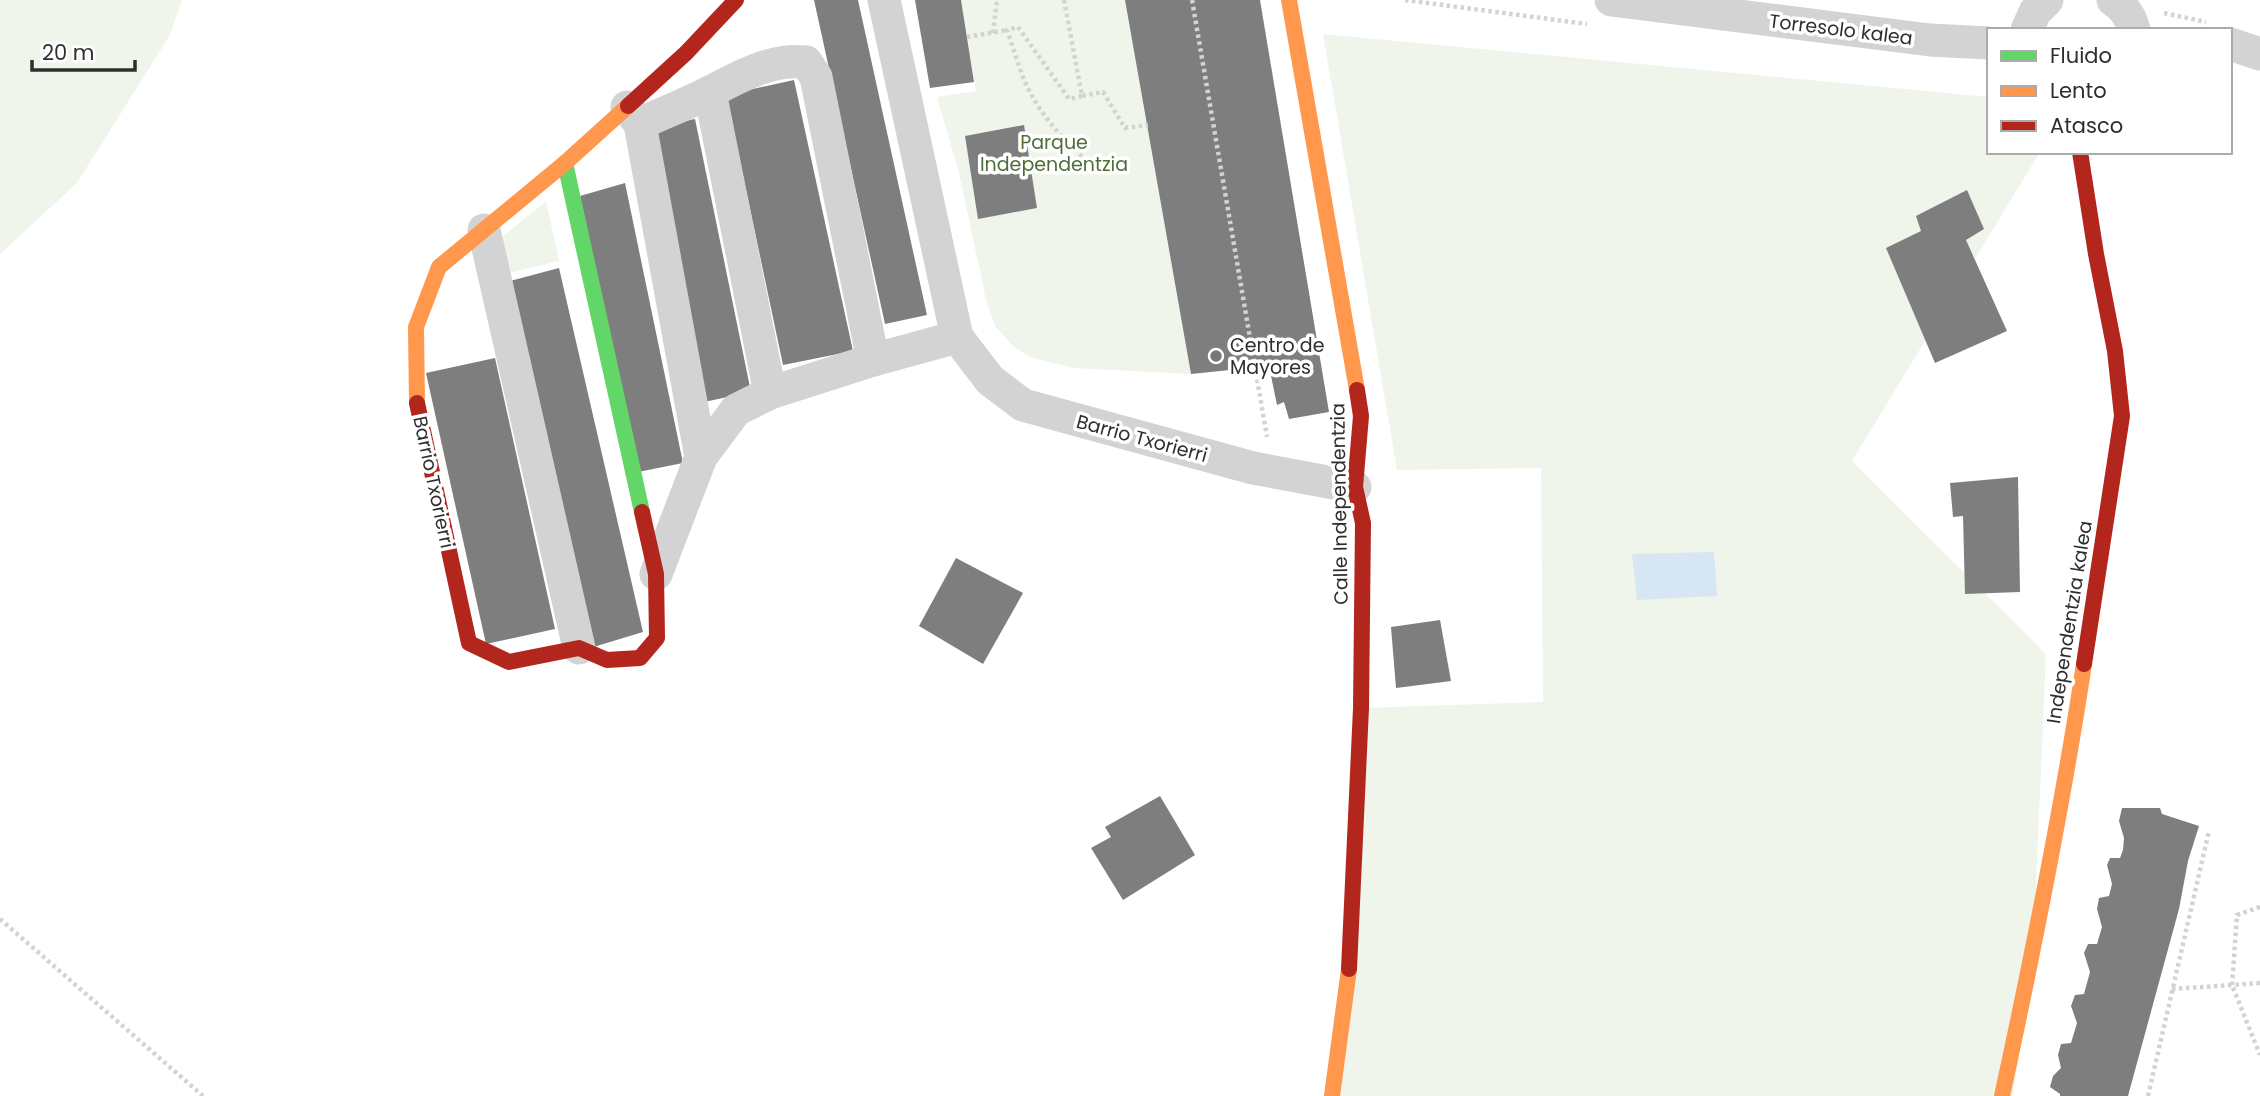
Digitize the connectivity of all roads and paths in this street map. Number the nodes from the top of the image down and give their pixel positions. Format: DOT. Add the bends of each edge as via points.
graph roads {
  1 [pos="736,0"];
  2 [pos="884,0"];
  3 [pos="997,0"];
  4 [pos="1064,0"];
  5 [pos="1192,0"];
  6 [pos="1289,0"];
  7 [pos="1611,0"];
  8 [pos="2047,0"];
  9 [pos="2113,0"];
  10 [pos="2028,28"];
  11 [pos="2134,28"];
  12 [pos="1007,30"];
  13 [pos="993,33"];
  14 [pos="967,37"];
  15 [pos="1987,43"];
  16 [pos="2232,45"];
  17 [pos="2260,54"];
  18 [pos="710,92"];
  19 [pos="1082,96"];
  20 [pos="633,116"];
  21 [pos="1147,125"];
  22 [pos="2080,154"];
  23 [pos="565,163"];
  24 [pos="1093,167"];
  25 [pos="484,230"];
  26 [pos="957,337"];
  27 [pos="873,360"];
  28 [pos="770,393"];
  29 [pos="701,457"];
  30 [pos="1273,472"];
  31 [pos="1356,487"];
  32 [pos="656,574"];
  33 [pos="579,648"];
  34 [pos="2210,831"];
  35 [pos="2260,906"];
  36 [pos="0,919"];
  37 [pos="2260,983"];
  38 [pos="2231,985"];
  39 [pos="2172,989"];
  40 [pos="2260,1055"];
  41 [pos="204,1096"];
  42 [pos="1332,1096"];
  43 [pos="2002,1096"];
  44 [pos="2148,1096"];
  1 -- 20 [label="street, Barrio Txorierri"];
  2 -- 26 [label="street, Barrio Txorierri"];
  3 -- 13 [label="path"];
  4 -- 19 [label="path"];
  5 -- 30 [label="path"];
  6 -- 31 [label="street, Calle Independentzia" via="1361,416"];
  7 -- 15 [label="street, Torresolo kalea" via="1930,40"];
  8 -- 10 [label="street"];
  9 -- 11 [label="street"];
  12 -- 13 [label="path"];
  12 -- 19 [label="path" via="1018,27 1069,99"];
  12 -- 24 [label="path" via="1025,82 1045,116"];
  13 -- 14 [label="path"];
  16 -- 17 [label="street"];
  18 -- 20 [label="street, Barrio Txorierri"];
  18 -- 27 [label="street, Barrio Txorierri" via="733,78 790,60 806,62 816,77"];
  18 -- 28 [label="street"];
  19 -- 21 [label="path" via="1103,92 1125,128"];
  20 -- 23 [label="street, Barrio Txorierri"];
  20 -- 29 [label="street"];
  22 -- 43 [label="street, Independentzia kalea" via="2122,416 2067,775"];
  23 -- 25 [label="street, Barrio Txorierri"];
  23 -- 32 [label="street"];
  25 -- 33 [label="street"];
  25 -- 33 [label="street, Barrio Txorierri" via="439,267 416,327 417,404 470,643 509,662"];
  26 -- 27 [label="street"];
  26 -- 30 [label="street, Barrio Txorierri" via="990,380 1023,405"];
  27 -- 28 [label="street"];
  28 -- 29 [label="street" via="736,410"];
  29 -- 32 [label="street"];
  30 -- 31 [label="street, Barrio Txorierri"];
  31 -- 42 [label="street, Calle Independentzia" via="1363,523 1361,708 1348,982"];
  32 -- 33 [label="street" via="657,638 640,658 607,660"];
  34 -- 39 [label="path"];
  35 -- 38 [label="path" via="2237,915"];
  36 -- 41 [label="path"];
  37 -- 38 [label="path"];
  38 -- 39 [label="path"];
  38 -- 40 [label="path"];
  39 -- 44 [label="path"];
}
